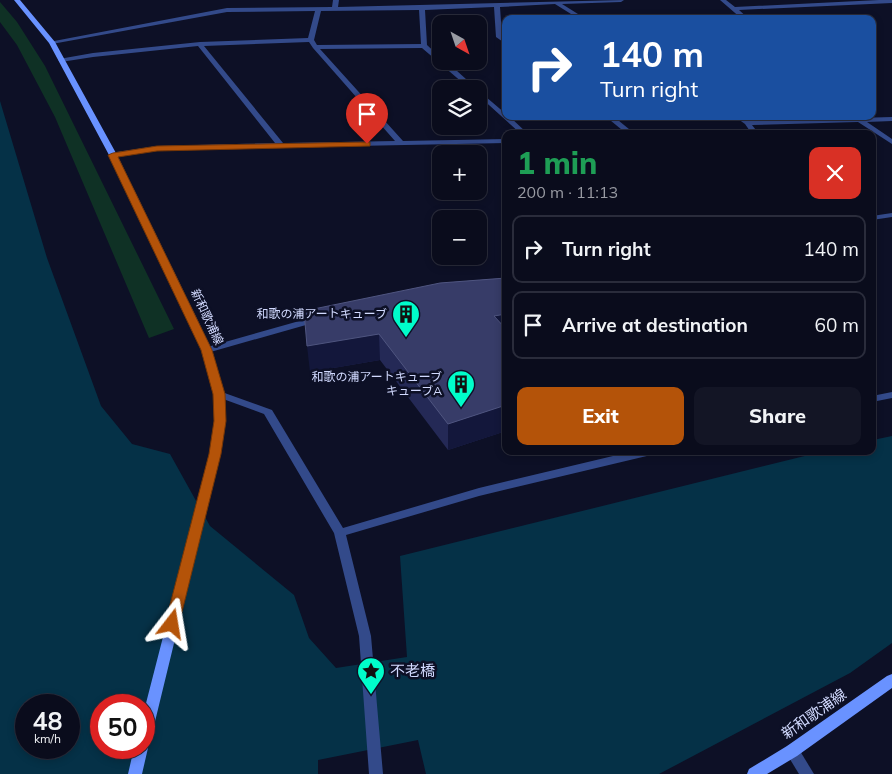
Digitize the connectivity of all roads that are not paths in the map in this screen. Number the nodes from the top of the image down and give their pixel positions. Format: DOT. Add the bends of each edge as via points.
graph roads {
  1 [pos="17,0"];
  2 [pos="336,0"];
  3 [pos="621,0"];
  4 [pos="722,0"];
  5 [pos="892,1"];
  6 [pos="557,3"];
  7 [pos="496,6"];
  8 [pos="422,8"];
  9 [pos="335,9"];
  10 [pos="735,9"];
  11 [pos="318,10"];
  12 [pos="576,15"];
  13 [pos="742,15"];
  14 [pos="502,39"];
  15 [pos="311,40"];
  16 [pos="52,42"];
  17 [pos="200,44"];
  18 [pos="316,46"];
  19 [pos="424,46"];
  20 [pos="432,53"];
  21 [pos="61,60"];
  22 [pos="452,70"];
  23 [pos="464,80"];
  24 [pos="487,99"];
  25 [pos="502,113"];
  26 [pos="876,119"];
  27 [pos="892,119"];
  28 [pos="510,120"];
  29 [pos="613,120"];
  30 [pos="743,120"];
  31 [pos="813,120"];
  32 [pos="860,120"];
  33 [pos="747,123"];
  34 [pos="521,130"];
  35 [pos="627,130"];
  36 [pos="753,130"];
  37 [pos="874,130"];
  38 [pos="876,131"];
  39 [pos="502,141"];
  40 [pos="892,142"];
  41 [pos="401,143"];
  42 [pos="281,146"];
  43 [pos="113,155"];
  44 [pos="892,215"];
  45 [pos="876,217"];
  46 [pos="326,316"];
  47 [pos="206,350"];
  48 [pos="219,394"];
  49 [pos="892,395"];
  50 [pos="876,398"];
  51 [pos="634,455"];
  52 [pos="340,533"];
  53 [pos="892,680"];
  54 [pos="155,694"];
  55 [pos="792,751"];
  56 [pos="138,759"];
  57 [pos="135,774"];
  58 [pos="376,774"];
  59 [pos="754,774"];
  60 [pos="807,774"];
  1 -- 16 [label="main road, 新和歌浦線"];
  2 -- 9 [label="street"];
  3 -- 6 [label="street"];
  4 -- 10 [label="street"];
  5 -- 10 [label="street"];
  6 -- 7 [label="street"];
  6 -- 12 [label="street"];
  7 -- 8 [label="street"];
  7 -- 14 [label="street" via="499,37"];
  8 -- 9 [label="street"];
  8 -- 19 [label="street"];
  9 -- 11 [label="street"];
  10 -- 13 [label="street"];
  11 -- 15 [label="street"];
  11 -- 16 [label="street" via="227,10"];
  15 -- 17 [label="street"];
  15 -- 18 [label="street"];
  16 -- 21 [label="main road, 新和歌浦線"];
  17 -- 21 [label="street"];
  17 -- 42 [label="street"];
  18 -- 19 [label="street"];
  18 -- 41 [label="street"];
  19 -- 20 [label="street"];
  21 -- 43 [label="main road, 新和歌浦線"];
  22 -- 23 [label="street"];
  24 -- 25 [label="street"];
  26 -- 27 [label="street"];
  28 -- 34 [label="street"];
  29 -- 35 [label="street"];
  30 -- 33 [label="street"];
  31 -- 33 [label="street"];
  32 -- 37 [label="street"];
  33 -- 36 [label="street"];
  38 -- 40 [label="street"];
  39 -- 41 [label="street"];
  41 -- 42 [label="street"];
  42 -- 43 [label="street" via="157,148"];
  43 -- 47 [label="main road, 新和歌浦線"];
  44 -- 45 [label="street"];
  46 -- 47 [label="street"];
  47 -- 48 [label="main road, 新和歌浦線"];
  48 -- 52 [label="street" via="268,412"];
  48 -- 54 [label="main road, 新和歌浦線" via="220,421 215,454"];
  49 -- 50 [label="street"];
  51 -- 52 [label="street" via="479,492"];
  52 -- 58 [label="street" via="365,636"];
  53 -- 55 [label="main road, 新和歌浦線"];
  55 -- 59 [label="main road, 新和歌浦線"];
  55 -- 60 [label="street"];
  56 -- 57 [label="main road"];
}
